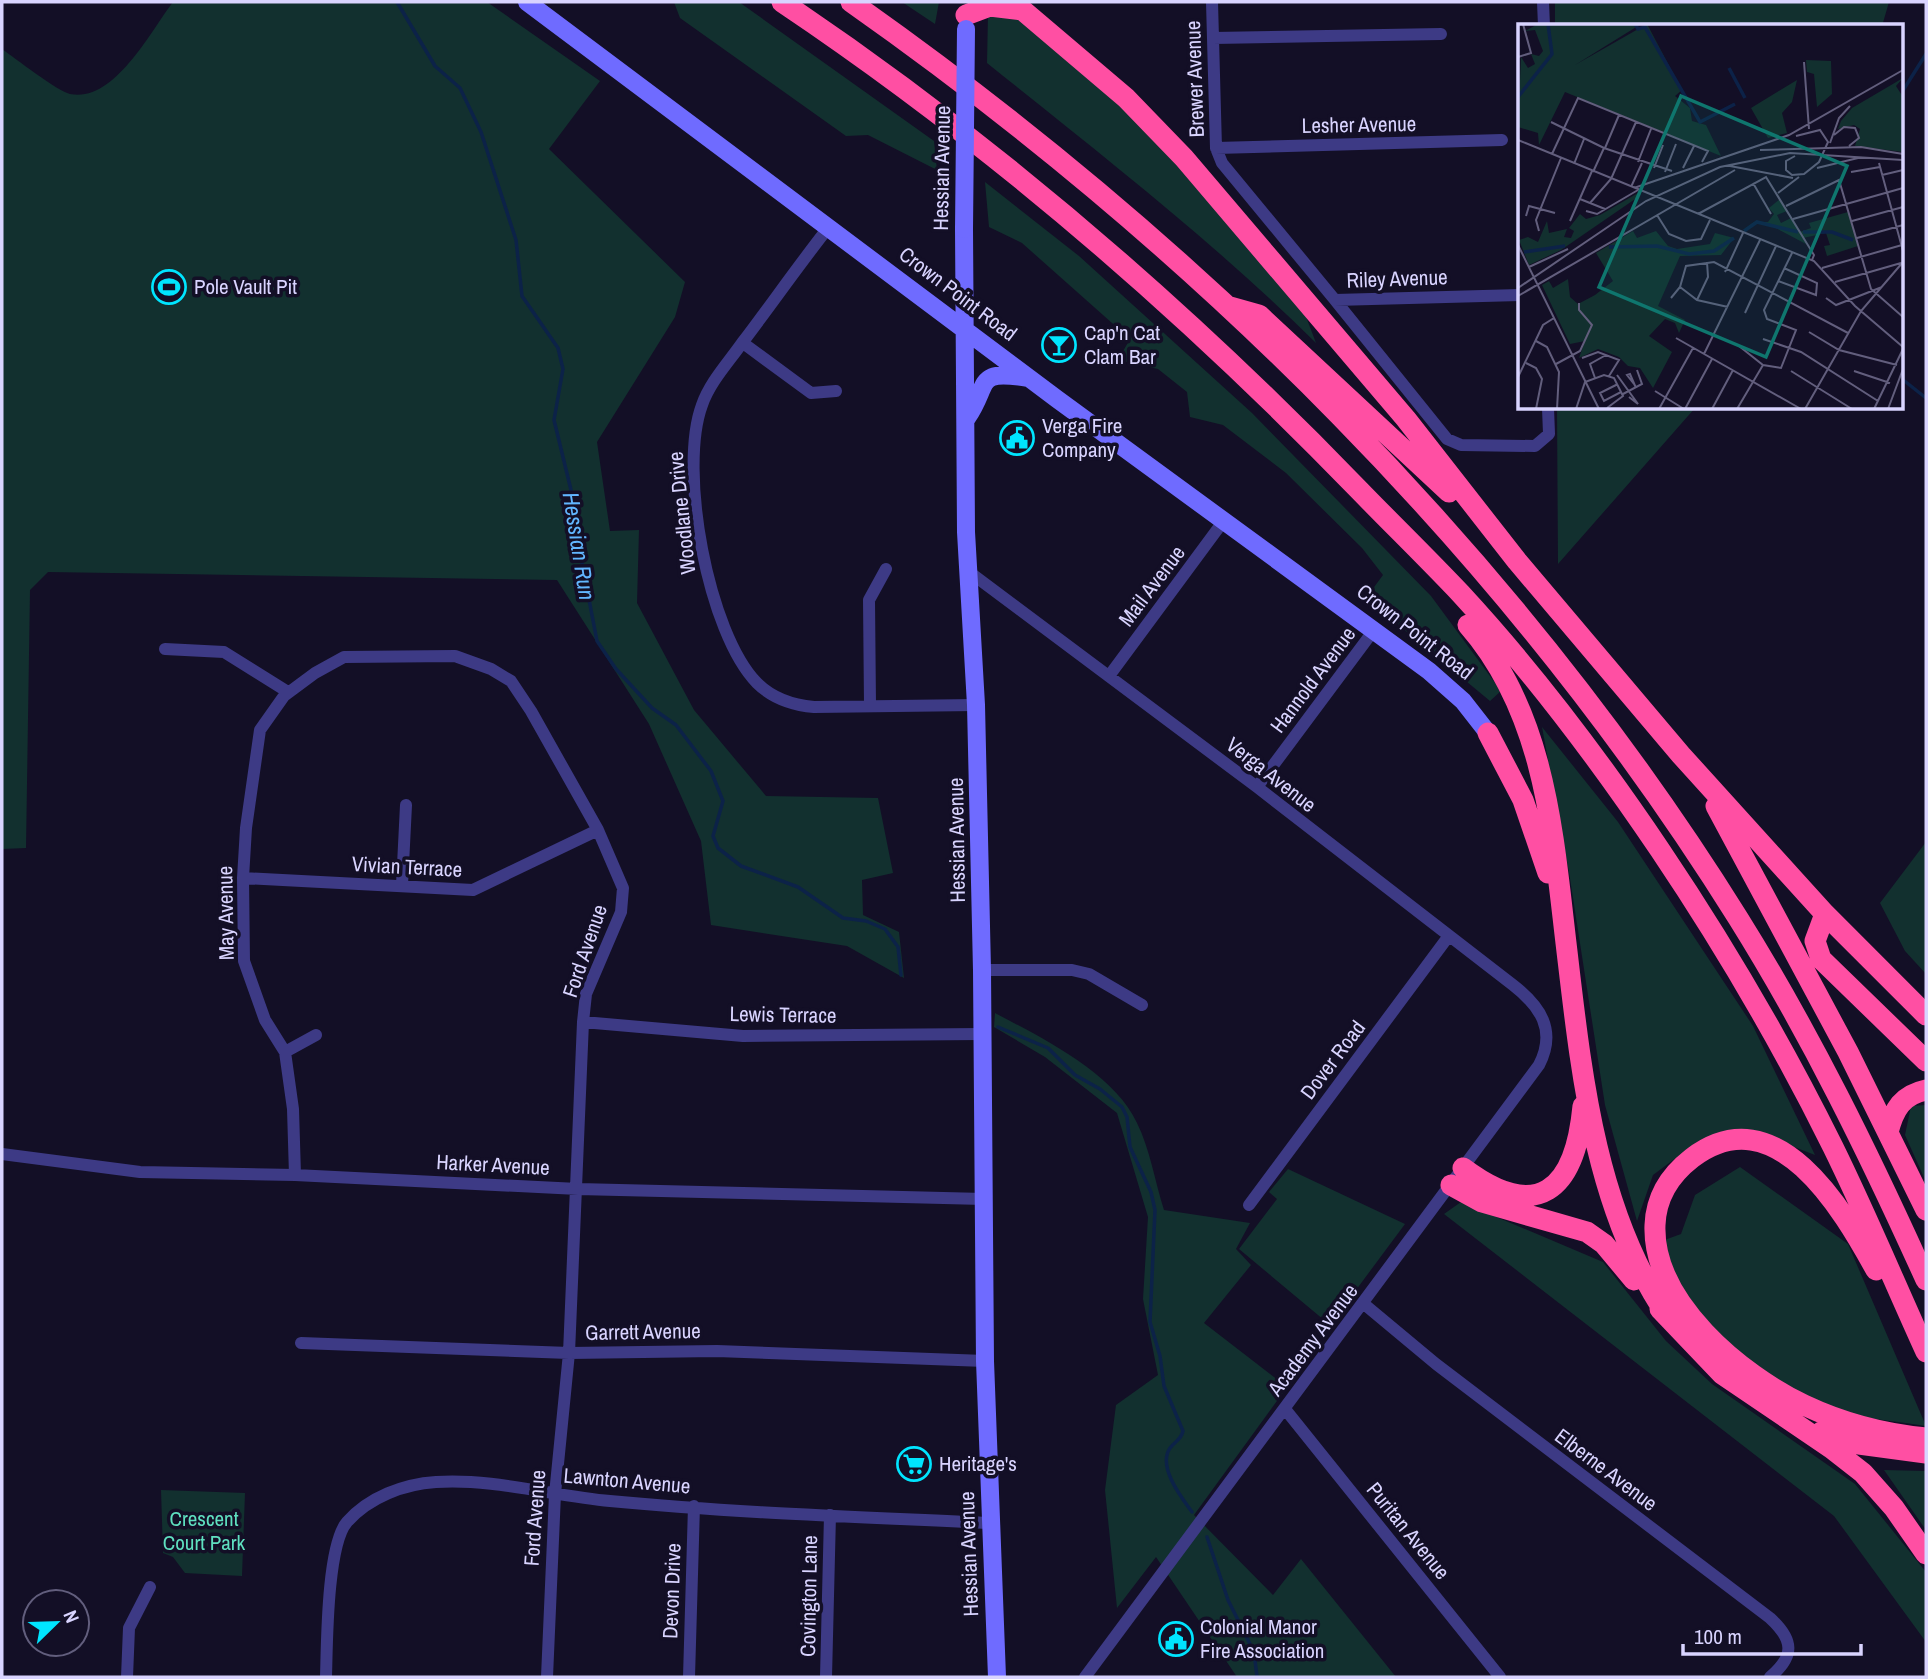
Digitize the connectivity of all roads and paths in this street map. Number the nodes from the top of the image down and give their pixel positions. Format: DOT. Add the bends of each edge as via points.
graph roads {
  1 [pos="527,2"];
  2 [pos="782,2"];
  3 [pos="851,2"];
  4 [pos="1213,2"];
  5 [pos="1543,2"];
  6 [pos="1017,6"];
  7 [pos="966,15"];
  8 [pos="1544,24"];
  9 [pos="1441,34"];
  10 [pos="1213,38"];
  11 [pos="1502,140"];
  12 [pos="1216,148"];
  13 [pos="1269,223"];
  14 [pos="828,228"];
  15 [pos="1518,295"];
  16 [pos="1335,300"];
  17 [pos="1225,306"];
  18 [pos="963,328"];
  19 [pos="743,343"];
  20 [pos="1030,378"];
  21 [pos="836,391"];
  22 [pos="1548,410"];
  23 [pos="965,421"];
  24 [pos="1225,520"];
  25 [pos="1394,526"];
  26 [pos="1517,561"];
  27 [pos="886,569"];
  28 [pos="968,571"];
  29 [pos="1374,630"];
  30 [pos="165,649"];
  31 [pos="1110,676"];
  32 [pos="288,692"];
  33 [pos="870,705"];
  34 [pos="976,705"];
  35 [pos="1488,733"];
  36 [pos="1681,755"];
  37 [pos="1257,787"];
  38 [pos="406,806"];
  39 [pos="598,830"];
  40 [pos="243,878"];
  41 [pos="402,885"];
  42 [pos="1825,914"];
  43 [pos="1448,937"];
  44 [pos="1566,943"];
  45 [pos="982,970"];
  46 [pos="1840,981"];
  47 [pos="1142,1005"];
  48 [pos="1926,1015"];
  49 [pos="1543,1016"];
  50 [pos="583,1022"];
  51 [pos="982,1034"];
  52 [pos="316,1035"];
  53 [pos="285,1052"];
  54 [pos="1926,1061"];
  55 [pos="1856,1067"];
  56 [pos="1586,1080"];
  57 [pos="1926,1090"];
  58 [pos="1888,1132"];
  59 [pos="2,1154"];
  60 [pos="295,1175"];
  61 [pos="1457,1176"];
  62 [pos="578,1189"];
  63 [pos="984,1199"];
  64 [pos="1249,1205"];
  65 [pos="1926,1210"];
  66 [pos="1926,1280"];
  67 [pos="1364,1304"];
  68 [pos="1668,1317"];
  69 [pos="301,1343"];
  70 [pos="569,1353"];
  71 [pos="1926,1353"];
  72 [pos="985,1361"];
  73 [pos="1285,1409"];
  74 [pos="1783,1416"];
  75 [pos="1926,1438"];
  76 [pos="1926,1453"];
  77 [pos="555,1494"];
  78 [pos="694,1506"];
  79 [pos="830,1515"];
  80 [pos="989,1522"];
  81 [pos="1926,1554"];
  82 [pos="150,1587"];
  83 [pos="127,1677"];
  84 [pos="326,1677"];
  85 [pos="547,1677"];
  86 [pos="689,1677"];
  87 [pos="826,1677"];
  88 [pos="997,1677"];
  89 [pos="1085,1677"];
  90 [pos="1500,1677"];
  91 [pos="1770,1677"];
  1 -- 14 [label="main road, Crown Point Road"];
  2 -- 25 [label="highway" via="984,149 1092,237 1242,372"];
  3 -- 17 [label="highway" via="1052,156"];
  4 -- 10 [label="street, Brewer Avenue"];
  5 -- 8 [label="street"];
  6 -- 7 [label="highway" via="995,5"];
  6 -- 26 [label="highway" via="1126,98 1184,158 1406,419"];
  7 -- 18 [label="main road, Hessian Avenue, bridge"];
  9 -- 10 [label="street"];
  10 -- 12 [label="street, Brewer Avenue"];
  11 -- 12 [label="street, Lesher Avenue"];
  12 -- 13 [label="street, Brewer Avenue" via="1222,163"];
  13 -- 16 [label="street, Riley Avenue"];
  14 -- 18 [label="main road, Crown Point Road"];
  14 -- 19 [label="street, Woodlane Drive"];
  15 -- 16 [label="street, Riley Avenue"];
  16 -- 22 [label="street" via="1447,439 1461,445 1535,446 1549,434"];
  17 -- 26 [label="highway" via="1259,315 1394,438"];
  17 -- 66 [label="highway" via="1427,509 1512,607 1655,792 1739,920 1802,1030"];
  18 -- 20 [label="main road, Crown Point Road"];
  18 -- 23 [label="main road, Hessian Avenue"];
  19 -- 21 [label="street" via="811,393"];
  19 -- 33 [label="street, Woodlane Drive" via="706,396 694,440 706,577 742,664 762,687 798,706"];
  20 -- 23 [label="main road" via="989,378"];
  20 -- 24 [label="main road, Crown Point Road"];
  23 -- 28 [label="main road, Hessian Avenue"];
  24 -- 29 [label="main road, Crown Point Road"];
  24 -- 31 [label="street, Mail Avenue"];
  25 -- 44 [label="highway" via="1404,550 1491,653 1517,702 1548,806"];
  25 -- 71 [label="highway" via="1462,595 1525,670 1594,757 1692,900 1794,1071"];
  26 -- 36 [label="highway"];
  27 -- 33 [label="street" via="869,600"];
  28 -- 31 [label="street, Verga Avenue"];
  28 -- 34 [label="main road, Hessian Avenue"];
  29 -- 35 [label="main road, Crown Point Road" via="1452,690"];
  29 -- 37 [label="street, Hannold Avenue"];
  30 -- 32 [label="street" via="224,652"];
  31 -- 37 [label="street, Verga Avenue"];
  32 -- 39 [label="street, Ford Avenue" via="344,657 455,656 491,669 511,681 531,711"];
  32 -- 40 [label="street, May Avenue" via="260,730 255,748"];
  33 -- 34 [label="street, Woodlane Drive"];
  34 -- 45 [label="main road, Hessian Avenue"];
  35 -- 44 [label="highway" via="1536,831"];
  36 -- 42 [label="highway"];
  36 -- 55 [label="highway" via="1747,859"];
  37 -- 43 [label="street, Verga Avenue"];
  38 -- 41 [label="street"];
  39 -- 41 [label="street, Vivian Terrace" via="473,890"];
  39 -- 50 [label="street, Ford Avenue" via="619,876 623,898 586,994"];
  40 -- 41 [label="street, Vivian Terrace"];
  40 -- 53 [label="street, May Avenue" via="244,961 265,1020"];
  42 -- 46 [label="highway" via="1816,932 1817,950"];
  42 -- 48 [label="highway"];
  43 -- 49 [label="street, Verga Avenue" via="1530,999"];
  43 -- 64 [label="street, Dover Road"];
  44 -- 56 [label="highway"];
  45 -- 47 [label="street" via="1072,970 1089,974"];
  45 -- 51 [label="main road, Hessian Avenue"];
  46 -- 54 [label="highway"];
  46 -- 55 [label="highway" via="1840,1010"];
  49 -- 61 [label="street, Academy Avenue" via="1546,1047 1539,1065"];
  50 -- 51 [label="street, Lewis Terrace" via="743,1036"];
  50 -- 62 [label="street, Ford Avenue"];
  51 -- 63 [label="main road, Hessian Avenue"];
  52 -- 53 [label="street"];
  53 -- 60 [label="street, May Avenue"];
  55 -- 58 [label="highway"];
  56 -- 61 [label="highway" via="1578,1148 1569,1169 1555,1184 1535,1194 1507,1194"];
  56 -- 68 [label="highway" via="1613,1207 1644,1282"];
  57 -- 58 [label="highway" via="1910,1095 1896,1107"];
  58 -- 65 [label="highway"];
  59 -- 60 [label="street, Harker Avenue" via="140,1172"];
  60 -- 62 [label="street, Harker Avenue"];
  61 -- 67 [label="street, Academy Avenue"];
  61 -- 68 [label="highway" via="1482,1202 1587,1232 1611,1251"];
  62 -- 63 [label="street, Harker Avenue"];
  62 -- 70 [label="street, Ford Avenue"];
  63 -- 72 [label="main road, Hessian Avenue"];
  67 -- 73 [label="street, Academy Avenue"];
  67 -- 91 [label="street, Elberne Avenue" via="1782,1628 1789,1651 1786,1664"];
  68 -- 74 [label="highway" via="1722,1374"];
  69 -- 70 [label="street, Garrett Avenue"];
  70 -- 72 [label="street, Garrett Avenue" via="717,1351"];
  70 -- 77 [label="street, Ford Avenue"];
  71 -- 75 [label="highway" via="1904,1327 1858,1239 1815,1178 1794,1157 1765,1144 1724,1143 1697,1154 1668,1182 1656,1210 1659,1258 1681,1303 1723,1350 1804,1405 1867,1428"];
  72 -- 80 [label="main road, Hessian Avenue"];
  73 -- 89 [label="street, Academy Avenue"];
  73 -- 90 [label="street, Puritan Avenue"];
  74 -- 76 [label="highway" via="1840,1439"];
  74 -- 81 [label="highway" via="1863,1474"];
  77 -- 78 [label="street, Lawnton Avenue"];
  77 -- 84 [label="street, Lawnton Avenue" via="438,1482 395,1490 357,1513 342,1529 335,1550"];
  77 -- 85 [label="street, Ford Avenue"];
  78 -- 79 [label="street, Lawnton Avenue"];
  78 -- 86 [label="street, Devon Drive"];
  79 -- 80 [label="street, Lawnton Avenue"];
  79 -- 87 [label="street, Covington Lane"];
  80 -- 88 [label="main road, Hessian Avenue"];
  82 -- 83 [label="street" via="129,1628"];
}
